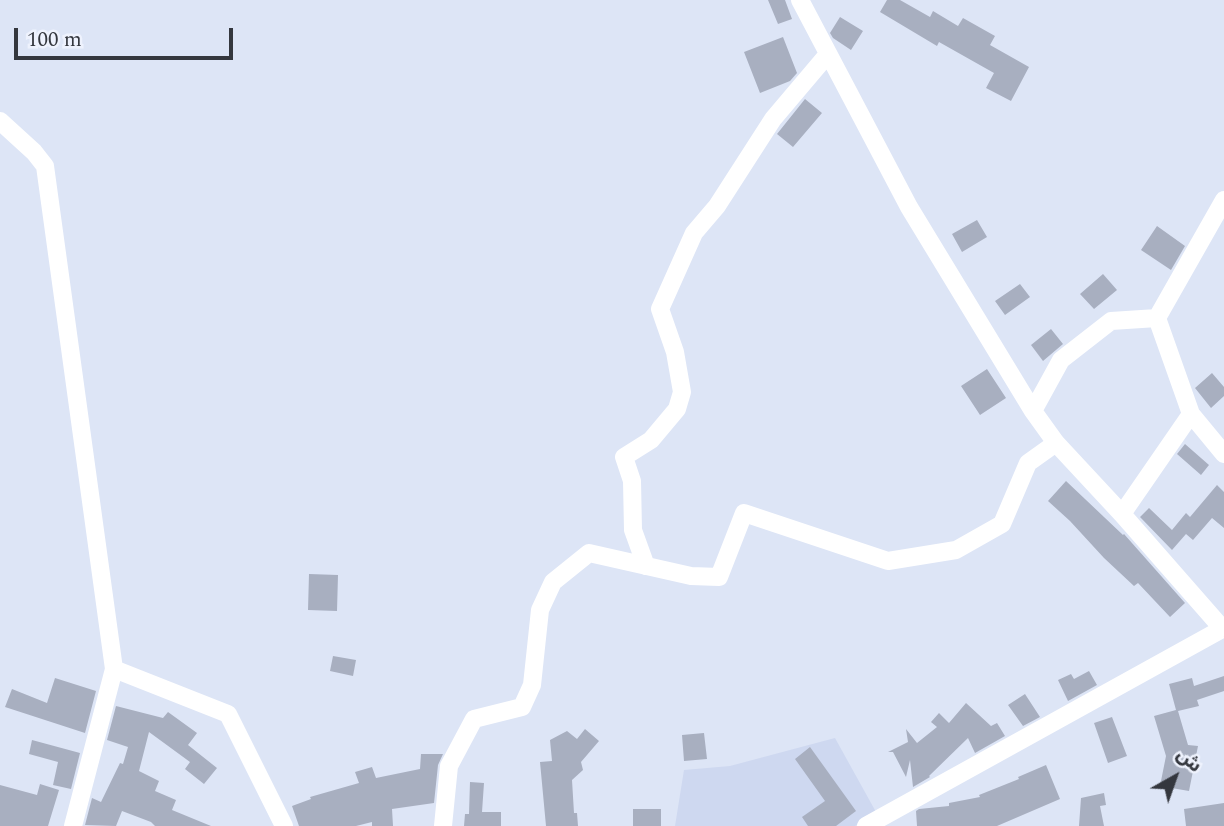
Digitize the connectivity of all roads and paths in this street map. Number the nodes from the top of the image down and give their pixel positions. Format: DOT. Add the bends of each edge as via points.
graph roads {
  1 [pos="800,0"];
  2 [pos="828,54"];
  3 [pos="0,121"];
  4 [pos="1224,200"];
  5 [pos="1157,318"];
  6 [pos="1033,411"];
  7 [pos="1191,414"];
  8 [pos="1056,443"];
  9 [pos="1224,454"];
  10 [pos="1122,514"];
  11 [pos="646,566"];
  12 [pos="1223,628"];
  13 [pos="114,669"];
  14 [pos="73,826"];
  15 [pos="284,826"];
  16 [pos="443,826"];
  17 [pos="866,826"];
  1 -- 2 [label="street"];
  2 -- 6 [label="street" via="909,207"];
  2 -- 11 [label="street" via="773,119 694,233 660,309 682,392 677,409 651,440 624,457 632,481 633,530"];
  3 -- 13 [label="street" via="45,166"];
  4 -- 5 [label="street"];
  5 -- 6 [label="street" via="1111,321 1061,360"];
  5 -- 7 [label="street"];
  6 -- 8 [label="street"];
  7 -- 9 [label="street"];
  7 -- 10 [label="street"];
  8 -- 10 [label="street"];
  8 -- 11 [label="street" via="1028,463 1002,524 956,550 888,561 744,513 719,578"];
  10 -- 12 [label="street"];
  11 -- 16 [label="street" via="589,553 553,582 540,610 532,685 522,707 474,719 449,766"];
  12 -- 17 [label="street"];
  13 -- 14 [label="street"];
  13 -- 15 [label="street" via="228,714"];
}
